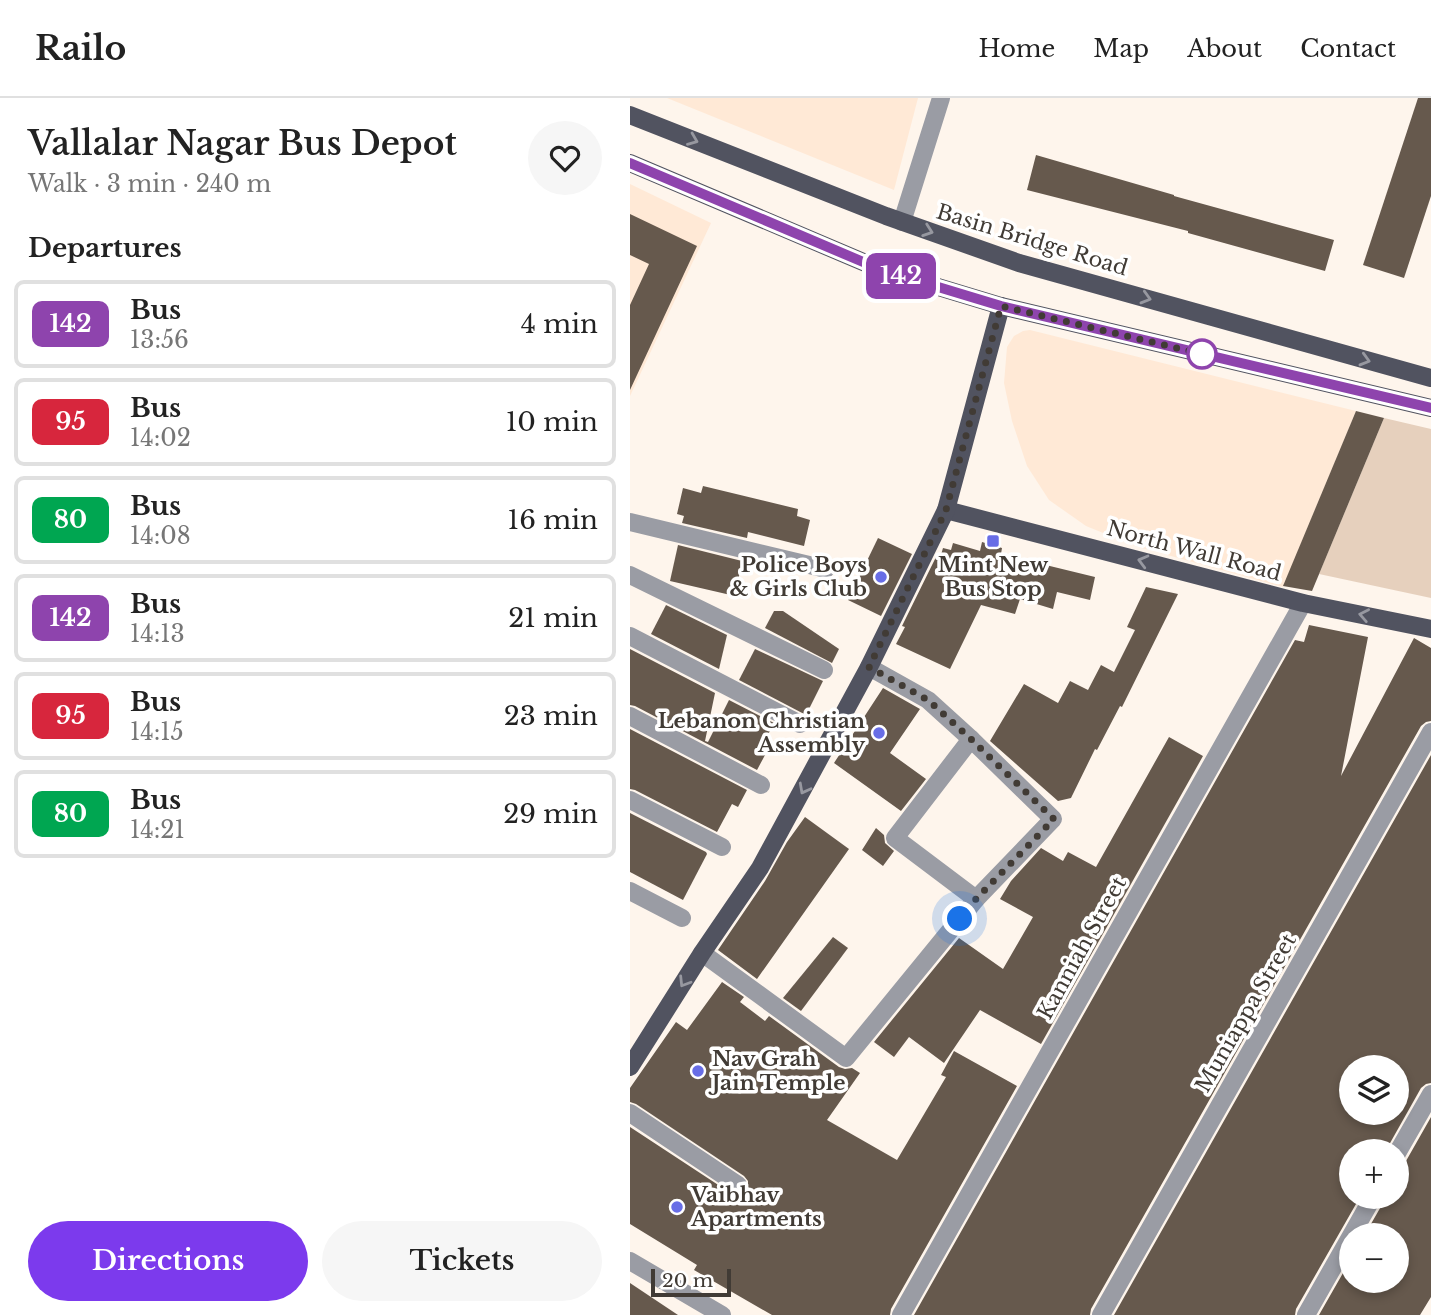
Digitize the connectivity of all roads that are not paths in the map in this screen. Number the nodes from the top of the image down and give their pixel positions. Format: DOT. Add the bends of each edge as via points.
graph roads {
  1 [pos="941,98"];
  2 [pos="630,115"];
  3 [pos="630,163"];
  4 [pos="902,222"];
  5 [pos="1001,306"];
  6 [pos="1431,378"];
  7 [pos="1431,408"];
  8 [pos="946,510"];
  9 [pos="630,522"];
  10 [pos="826,569"];
  11 [pos="630,575"];
  12 [pos="1303,603"];
  13 [pos="1431,629"];
  14 [pos="630,636"];
  15 [pos="869,667"];
  16 [pos="824,670"];
  17 [pos="630,716"];
  18 [pos="800,724"];
  19 [pos="1431,733"];
  20 [pos="971,739"];
  21 [pos="761,785"];
  22 [pos="630,800"];
  23 [pos="722,847"];
  24 [pos="630,891"];
  25 [pos="976,899"];
  26 [pos="682,918"];
  27 [pos="702,953"];
  28 [pos="630,1067"];
  29 [pos="1431,1094"];
  30 [pos="630,1113"];
  31 [pos="1405,1139"];
  32 [pos="738,1185"];
  33 [pos="1366,1209"];
  34 [pos="632,1267"];
  35 [pos="722,1315"];
  36 [pos="901,1315"];
  37 [pos="1101,1315"];
  38 [pos="1306,1315"];
  1 -- 4 [label="street"];
  2 -- 4 [label="main road, Basin Bridge Road, one-way"];
  3 -- 5 [label="main road" via="882,270"];
  4 -- 6 [label="main road, Basin Bridge Road, one-way" via="1019,263"];
  5 -- 7 [label="main road"];
  5 -- 8 [label="main road"];
  12 -- 8 [label="main road, North Wall Road, one-way"];
  8 -- 15 [label="main road"];
  9 -- 10 [label="street"];
  11 -- 16 [label="street"];
  13 -- 12 [label="main road, North Wall Road, one-way"];
  12 -- 36 [label="street, Kanniah Street"];
  14 -- 18 [label="street"];
  15 -- 20 [label="street" via="928,700"];
  15 -- 27 [label="main road, one-way" via="760,868"];
  17 -- 21 [label="street"];
  19 -- 37 [label="street, Muniappa Street"];
  20 -- 25 [label="street" via="895,838"];
  20 -- 25 [label="street" via="1054,819"];
  22 -- 23 [label="street"];
  24 -- 26 [label="street"];
  25 -- 27 [label="street" via="846,1058"];
  27 -- 28 [label="main road, one-way"];
  29 -- 31 [label="street"];
  30 -- 32 [label="street"];
  33 -- 38 [label="street"];
  34 -- 35 [label="street"];
}
